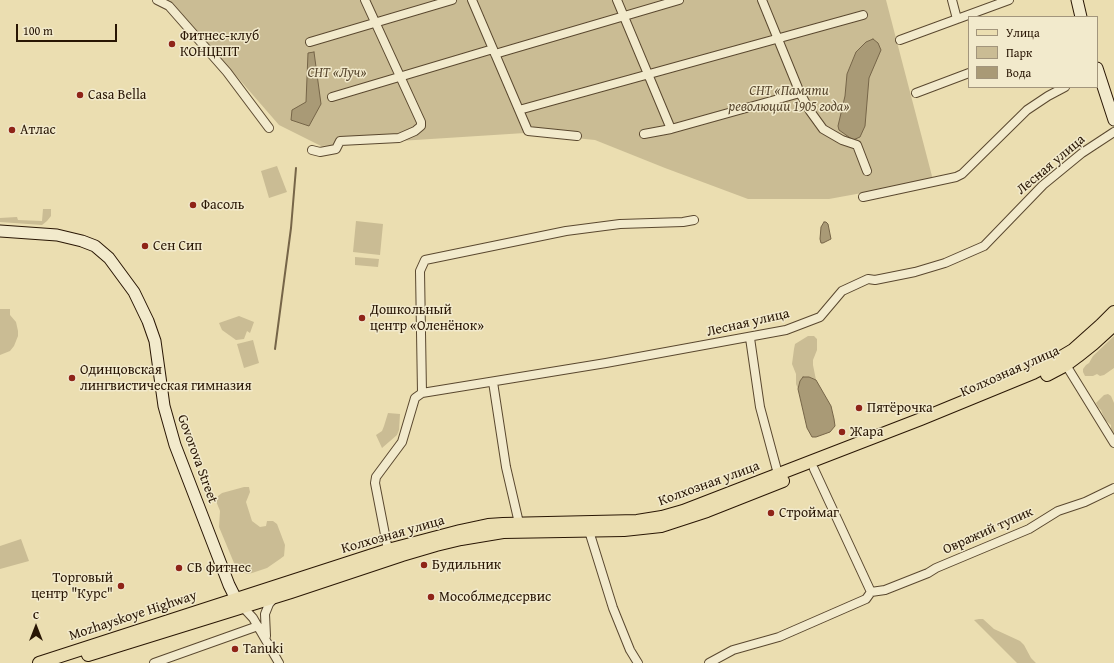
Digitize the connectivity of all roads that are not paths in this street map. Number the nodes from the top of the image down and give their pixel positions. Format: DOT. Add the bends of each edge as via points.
graph roads {
  1 [pos="157,0"];
  2 [pos="365,0"];
  3 [pos="452,0"];
  4 [pos="472,0"];
  5 [pos="617,0"];
  6 [pos="678,0"];
  7 [pos="762,0"];
  8 [pos="952,0"];
  9 [pos="1009,0"];
  10 [pos="1077,0"];
  11 [pos="623,15"];
  12 [pos="863,15"];
  13 [pos="1081,16"];
  14 [pos="957,19"];
  15 [pos="374,22"];
  16 [pos="777,38"];
  17 [pos="900,40"];
  18 [pos="310,42"];
  19 [pos="494,51"];
  20 [pos="1098,72"];
  21 [pos="968,73"];
  22 [pos="648,74"];
  23 [pos="400,76"];
  24 [pos="1063,88"];
  25 [pos="800,93"];
  26 [pos="916,93"];
  27 [pos="332,97"];
  28 [pos="519,110"];
  29 [pos="1114,120"];
  30 [pos="269,128"];
  31 [pos="671,129"];
  32 [pos="1114,132"];
  33 [pos="644,134"];
  34 [pos="578,136"];
  35 [pos="312,150"];
  36 [pos="867,171"];
  37 [pos="863,198"];
  38 [pos="694,220"];
  39 [pos="0,231"];
  40 [pos="1114,312"];
  41 [pos="1114,325"];
  42 [pos="750,338"];
  43 [pos="1066,365"];
  44 [pos="493,382"];
  45 [pos="422,393"];
  46 [pos="1114,443"];
  47 [pos="814,469"];
  48 [pos="778,474"];
  49 [pos="1114,488"];
  50 [pos="519,523"];
  51 [pos="589,531"];
  52 [pos="388,550"];
  53 [pos="871,592"];
  54 [pos="276,597"];
  55 [pos="240,603"];
  56 [pos="258,626"];
  57 [pos="267,641"];
  58 [pos="39,663"];
  59 [pos="64,663"];
  60 [pos="154,663"];
  61 [pos="279,663"];
  62 [pos="638,663"];
  63 [pos="709,663"];
  1 -- 30 [label="street" via="169,6 227,72"];
  2 -- 15 [label="street"];
  3 -- 15 [label="street"];
  4 -- 19 [label="street"];
  5 -- 11 [label="street"];
  6 -- 11 [label="street"];
  7 -- 16 [label="street"];
  8 -- 14 [label="street"];
  9 -- 14 [label="street"];
  10 -- 13 [label="main road"];
  11 -- 19 [label="street"];
  11 -- 22 [label="street"];
  12 -- 16 [label="street"];
  14 -- 17 [label="street"];
  15 -- 18 [label="street"];
  15 -- 23 [label="street"];
  16 -- 22 [label="street"];
  16 -- 25 [label="street"];
  19 -- 23 [label="street"];
  19 -- 28 [label="street"];
  20 -- 29 [label="main road"];
  21 -- 26 [label="street"];
  22 -- 28 [label="street"];
  22 -- 31 [label="street"];
  23 -- 27 [label="street"];
  23 -- 35 [label="street" via="421,122 415,131 399,138 340,141 336,149 320,152"];
  24 -- 37 [label="street" via="1027,110 962,174"];
  25 -- 31 [label="street"];
  25 -- 36 [label="street" via="823,129 857,145"];
  28 -- 34 [label="street" via="528,131"];
  31 -- 33 [label="street"];
  32 -- 42 [label="street, Лесная улица" via="1082,153 1043,185 984,246 945,263 915,272 875,280 868,279 842,291 820,317 786,330"];
  38 -- 45 [label="street" via="620,224 566,231 425,260 420,271"];
  39 -- 55 [label="main road, Govorova Street" via="57,235 95,246 109,258 134,292 155,341 164,406 175,445 229,585"];
  40 -- 48 [label="main road, Колхозная улица" via="1073,350 1046,366 928,416"];
  41 -- 43 [label="main road, Колхозная улица"];
  42 -- 44 [label="street, Лесная улица"];
  42 -- 48 [label="street" via="760,407"];
  43 -- 46 [label="street"];
  43 -- 47 [label="main road, Колхозная улица" via="990,399"];
  44 -- 45 [label="street, Лесная улица"];
  44 -- 50 [label="street" via="506,467"];
  45 -- 52 [label="street" via="415,398 402,442 376,477"];
  47 -- 51 [label="main road, Колхозная улица" via="713,509 661,526 634,530"];
  47 -- 53 [label="street"];
  48 -- 50 [label="main road, Колхозная улица" via="683,511 648,520"];
  49 -- 53 [label="street, Овражий тупик" via="1058,511 1029,529 928,573 885,590"];
  50 -- 52 [label="main road, Колхозная улица" via="488,525"];
  51 -- 54 [label="main road, Колхозная улица" via="503,532 461,539 402,555"];
  51 -- 62 [label="street" via="613,608"];
  52 -- 55 [label="main road, Колхозная улица"];
  53 -- 63 [label="street" via="866,599 779,637 733,650"];
  54 -- 55 [label="main road, Колхозная улица"];
  54 -- 57 [label="street" via="269,604 265,614"];
  55 -- 56 [label="street"];
  55 -- 58 [label="main road, Mozhayskoye Highway"];
  55 -- 59 [label="main road, Mozhayskoye Highway"];
  56 -- 57 [label="street"];
  56 -- 60 [label="street"];
  57 -- 61 [label="street"];
}
